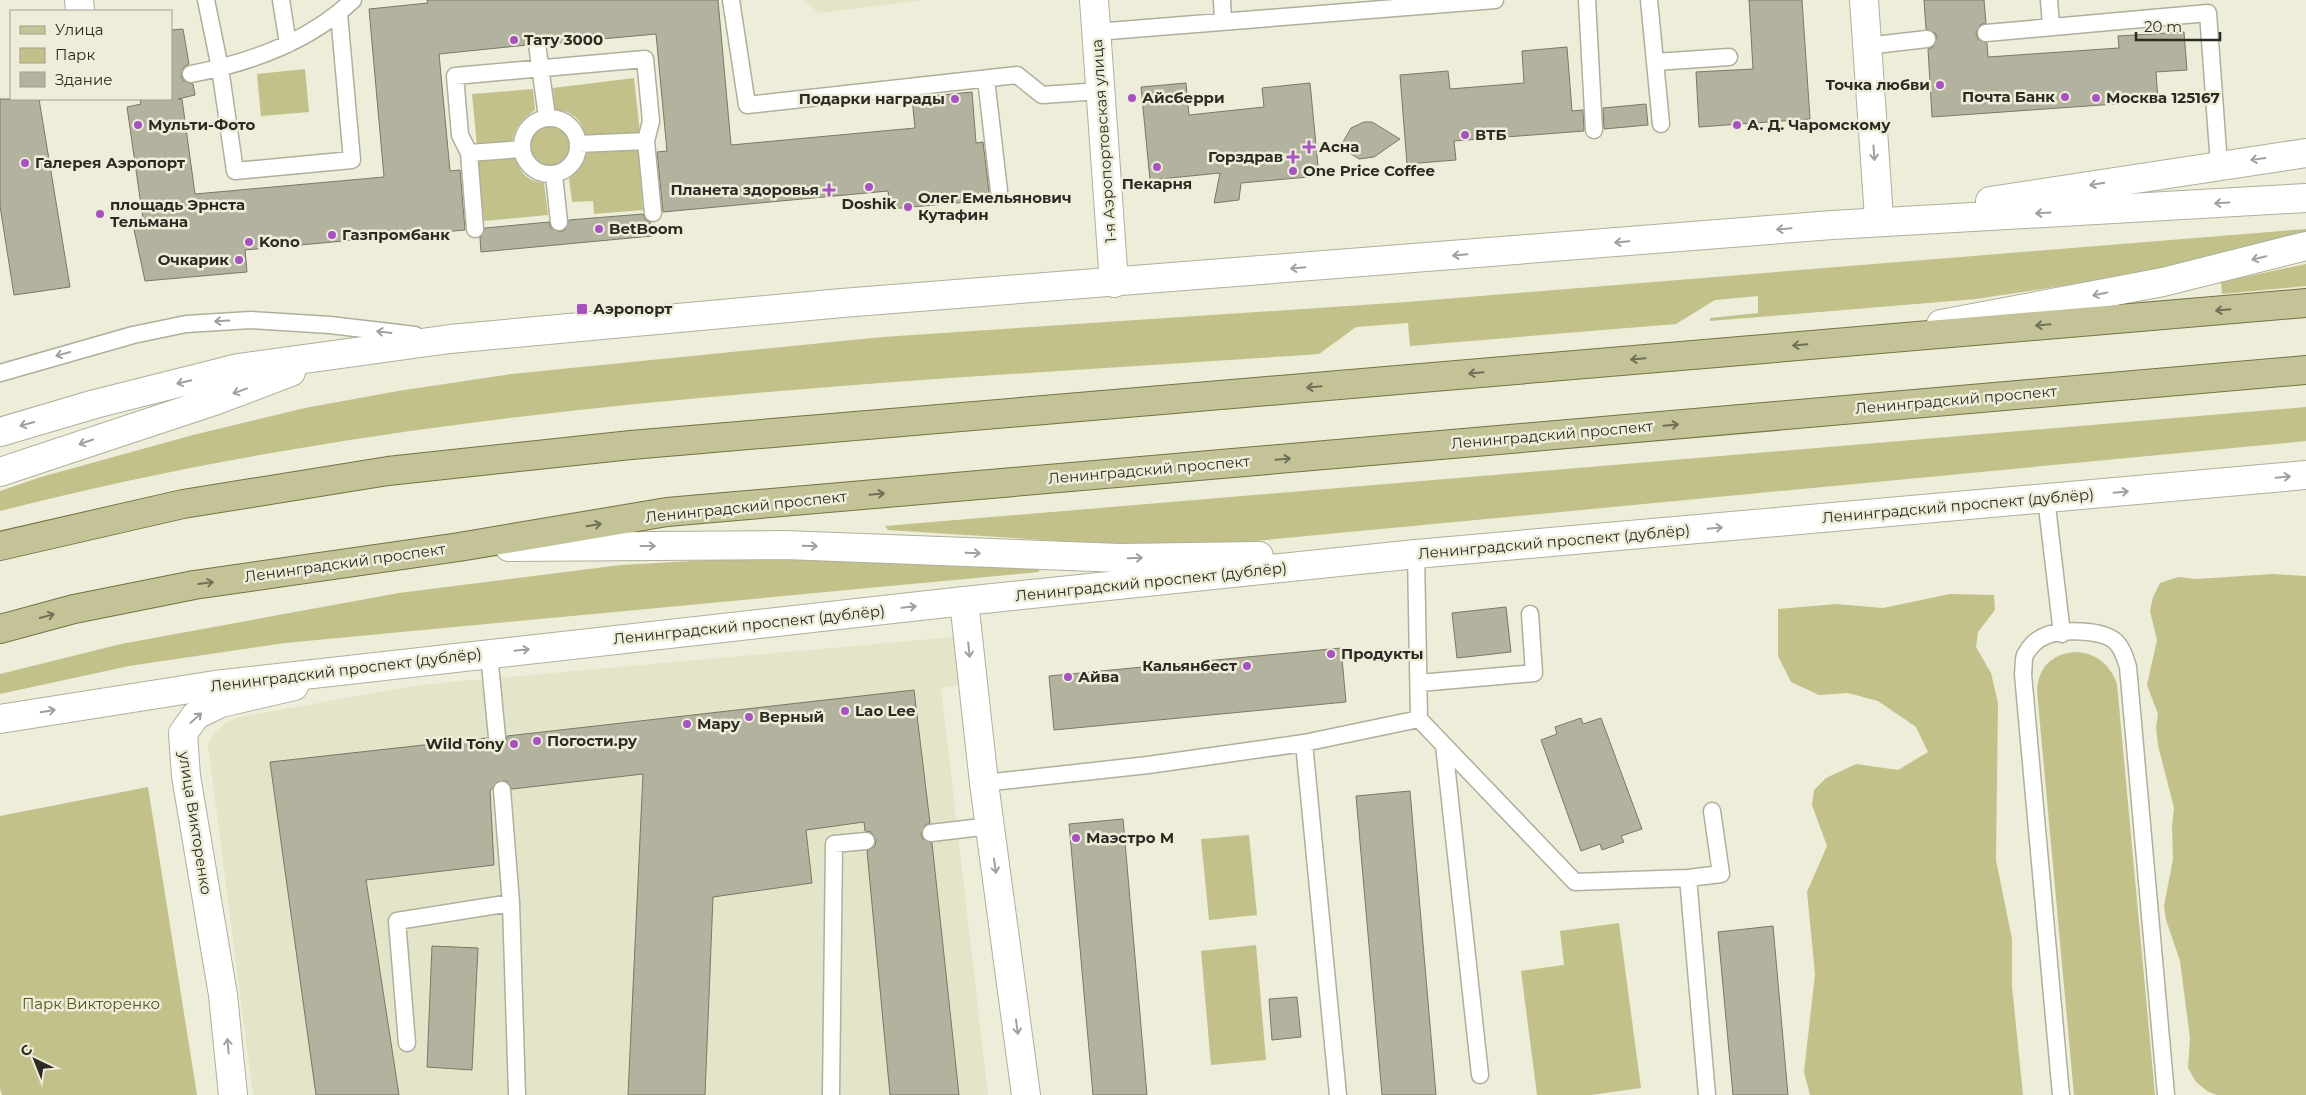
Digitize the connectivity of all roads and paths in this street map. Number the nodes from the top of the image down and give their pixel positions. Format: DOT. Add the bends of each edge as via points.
graph roads {
  1 [pos="206,0"];
  2 [pos="281,0"];
  3 [pos="354,0"];
  4 [pos="731,0"];
  5 [pos="1094,0"];
  6 [pos="1222,0"];
  7 [pos="1486,0"];
  8 [pos="1587,0"];
  9 [pos="1649,0"];
  10 [pos="1864,0"];
  11 [pos="2049,0"];
  12 [pos="339,14"];
  13 [pos="1223,22"];
  14 [pos="2051,26"];
  15 [pos="1096,32"];
  16 [pos="1986,33"];
  17 [pos="1927,39"];
  18 [pos="288,44"];
  19 [pos="537,44"];
  20 [pos="1866,46"];
  21 [pos="1728,57"];
  22 [pos="1655,62"];
  23 [pos="220,68"];
  24 [pos="540,69"];
  25 [pos="191,74"];
  26 [pos="986,79"];
  27 [pos="1100,91"];
  28 [pos="547,117"];
  29 [pos="1661,124"];
  30 [pos="1594,130"];
  31 [pos="646,141"];
  32 [pos="578,144"];
  33 [pos="522,149"];
  34 [pos="469,153"];
  35 [pos="2306,153"];
  36 [pos="2219,165"];
  37 [pos="554,174"];
  38 [pos="999,191"];
  39 [pos="2306,198"];
  40 [pos="653,213"];
  41 [pos="1879,218"];
  42 [pos="560,222"];
  43 [pos="1832,226"];
  44 [pos="475,229"];
  45 [pos="2306,246"];
  46 [pos="1114,283"];
  47 [pos="2306,303"];
  48 [pos="450,340"];
  49 [pos="1849,341"];
  50 [pos="335,356"];
  51 [pos="2306,370"];
  52 [pos="0,373"];
  53 [pos="0,432"];
  54 [pos="0,472"];
  55 [pos="2306,475"];
  56 [pos="2046,498"];
  57 [pos="0,546"];
  58 [pos="459,547"];
  59 [pos="1416,554"];
  60 [pos="1388,558"];
  61 [pos="964,601"];
  62 [pos="1530,614"];
  63 [pos="0,629"];
  64 [pos="2062,634"];
  65 [pos="489,654"];
  66 [pos="381,666"];
  67 [pos="1419,683"];
  68 [pos="0,719"];
  69 [pos="1419,719"];
  70 [pos="497,737"];
  71 [pos="1304,743"];
  72 [pos="1444,745"];
  73 [pos="984,782"];
  74 [pos="502,790"];
  75 [pos="1712,811"];
  76 [pos="990,826"];
  77 [pos="931,833"];
  78 [pos="866,841"];
  79 [pos="1688,878"];
  80 [pos="511,903"];
  81 [pos="407,1043"];
  82 [pos="1480,1075"];
  83 [pos="233,1095"];
  84 [pos="516,1095"];
  85 [pos="831,1095"];
  86 [pos="1026,1095"];
  87 [pos="1338,1095"];
  88 [pos="1707,1095"];
  89 [pos="2061,1095"];
  90 [pos="2166,1095"];
  1 -- 23 [label="lane"];
  2 -- 18 [label="lane"];
  3 -- 12 [label="lane"];
  4 -- 26 [label="lane" via="747,105"];
  5 -- 15 [label="main road, 1-я Аэропортовская улица"];
  6 -- 13 [label="lane"];
  7 -- 13 [label="lane"];
  8 -- 30 [label="lane"];
  9 -- 22 [label="lane"];
  10 -- 20 [label="main road"];
  11 -- 14 [label="lane"];
  12 -- 18 [label="lane"];
  12 -- 23 [label="lane" via="352,160 235,171"];
  13 -- 15 [label="lane"];
  14 -- 16 [label="lane"];
  14 -- 36 [label="lane" via="2208,13"];
  15 -- 27 [label="main road, 1-я Аэропортовская улица"];
  17 -- 20 [label="lane"];
  18 -- 23 [label="lane"];
  19 -- 24 [label="lane"];
  20 -- 41 [label="main road, one-way"];
  21 -- 22 [label="lane"];
  22 -- 29 [label="lane"];
  23 -- 25 [label="lane"];
  24 -- 28 [label="lane"];
  24 -- 31 [label="lane" via="644,59 651,121"];
  24 -- 34 [label="lane" via="455,76 460,135"];
  26 -- 27 [label="lane" via="1017,75 1042,95"];
  26 -- 38 [label="lane"];
  27 -- 46 [label="main road, 1-я Аэропортовская улица"];
  28 -- 32 [label="lane" via="572,127"];
  28 -- 33 [label="lane" via="525,132"];
  31 -- 32 [label="lane"];
  31 -- 40 [label="lane"];
  32 -- 37 [label="lane" via="578,153 569,167"];
  33 -- 34 [label="lane"];
  33 -- 37 [label="lane" via="529,165 536,171"];
  34 -- 44 [label="lane"];
  35 -- 36 [label="main road, one-way"];
  36 -- 41 [label="main road, one-way"];
  37 -- 42 [label="lane"];
  39 -- 43 [label="main road, one-way"];
  41 -- 43 [label="main road"];
  43 -- 46 [label="main road, one-way"];
  45 -- 49 [label="main road, one-way" via="2163,282"];
  46 -- 48 [label="main road" via="842,303"];
  47 -- 49 [label="main road, one-way"];
  48 -- 50 [label="main road"];
  48 -- 52 [label="lane, one-way" via="252,320 186,324 133,335"];
  49 -- 57 [label="main road, one-way" via="631,445 388,471 183,504"];
  50 -- 53 [label="main road, one-way" via="238,368"];
  50 -- 54 [label="main road, one-way" via="217,400"];
  58 -- 51 [label="main road, Ленинградский проспект, one-way" via="667,512"];
  56 -- 55 [label="main road, Ленинградский проспект (дублёр), one-way"];
  59 -- 56 [label="main road, Ленинградский проспект (дублёр), one-way"];
  56 -- 64 [label="lane"];
  58 -- 60 [label="main road, one-way" via="785,545 1121,558"];
  63 -- 58 [label="main road, Ленинградский проспект, one-way" via="74,609 194,585"];
  59 -- 60 [label="main road, Ленинградский проспект (дублёр)"];
  59 -- 67 [label="lane"];
  60 -- 61 [label="main road, Ленинградский проспект (дублёр)"];
  65 -- 61 [label="main road, Ленинградский проспект (дублёр), one-way"];
  61 -- 73 [label="main road, one-way"];
  62 -- 67 [label="lane" via="1534,673"];
  64 -- 89 [label="lane" via="2045,635 2033,644 2025,655 2023,674"];
  64 -- 90 [label="lane" via="2102,633 2116,642 2128,666"];
  65 -- 66 [label="main road, Ленинградский проспект (дублёр)"];
  65 -- 70 [label="lane"];
  68 -- 66 [label="main road, Ленинградский проспект (дублёр), one-way" via="215,685"];
  83 -- 66 [label="main road, улица Викторенко, one-way" via="223,994 186,776 183,733 196,715 220,702"];
  67 -- 69 [label="lane"];
  69 -- 71 [label="lane"];
  69 -- 72 [label="lane"];
  71 -- 73 [label="lane" via="1148,765"];
  71 -- 87 [label="lane"];
  72 -- 79 [label="lane" via="1576,882"];
  72 -- 82 [label="lane"];
  73 -- 76 [label="main road"];
  74 -- 80 [label="lane"];
  75 -- 79 [label="lane" via="1721,874"];
  76 -- 77 [label="lane"];
  76 -- 86 [label="main road, one-way"];
  78 -- 85 [label="lane" via="834,844"];
  79 -- 88 [label="lane"];
  80 -- 81 [label="lane" via="397,921"];
  80 -- 84 [label="lane"];
}
